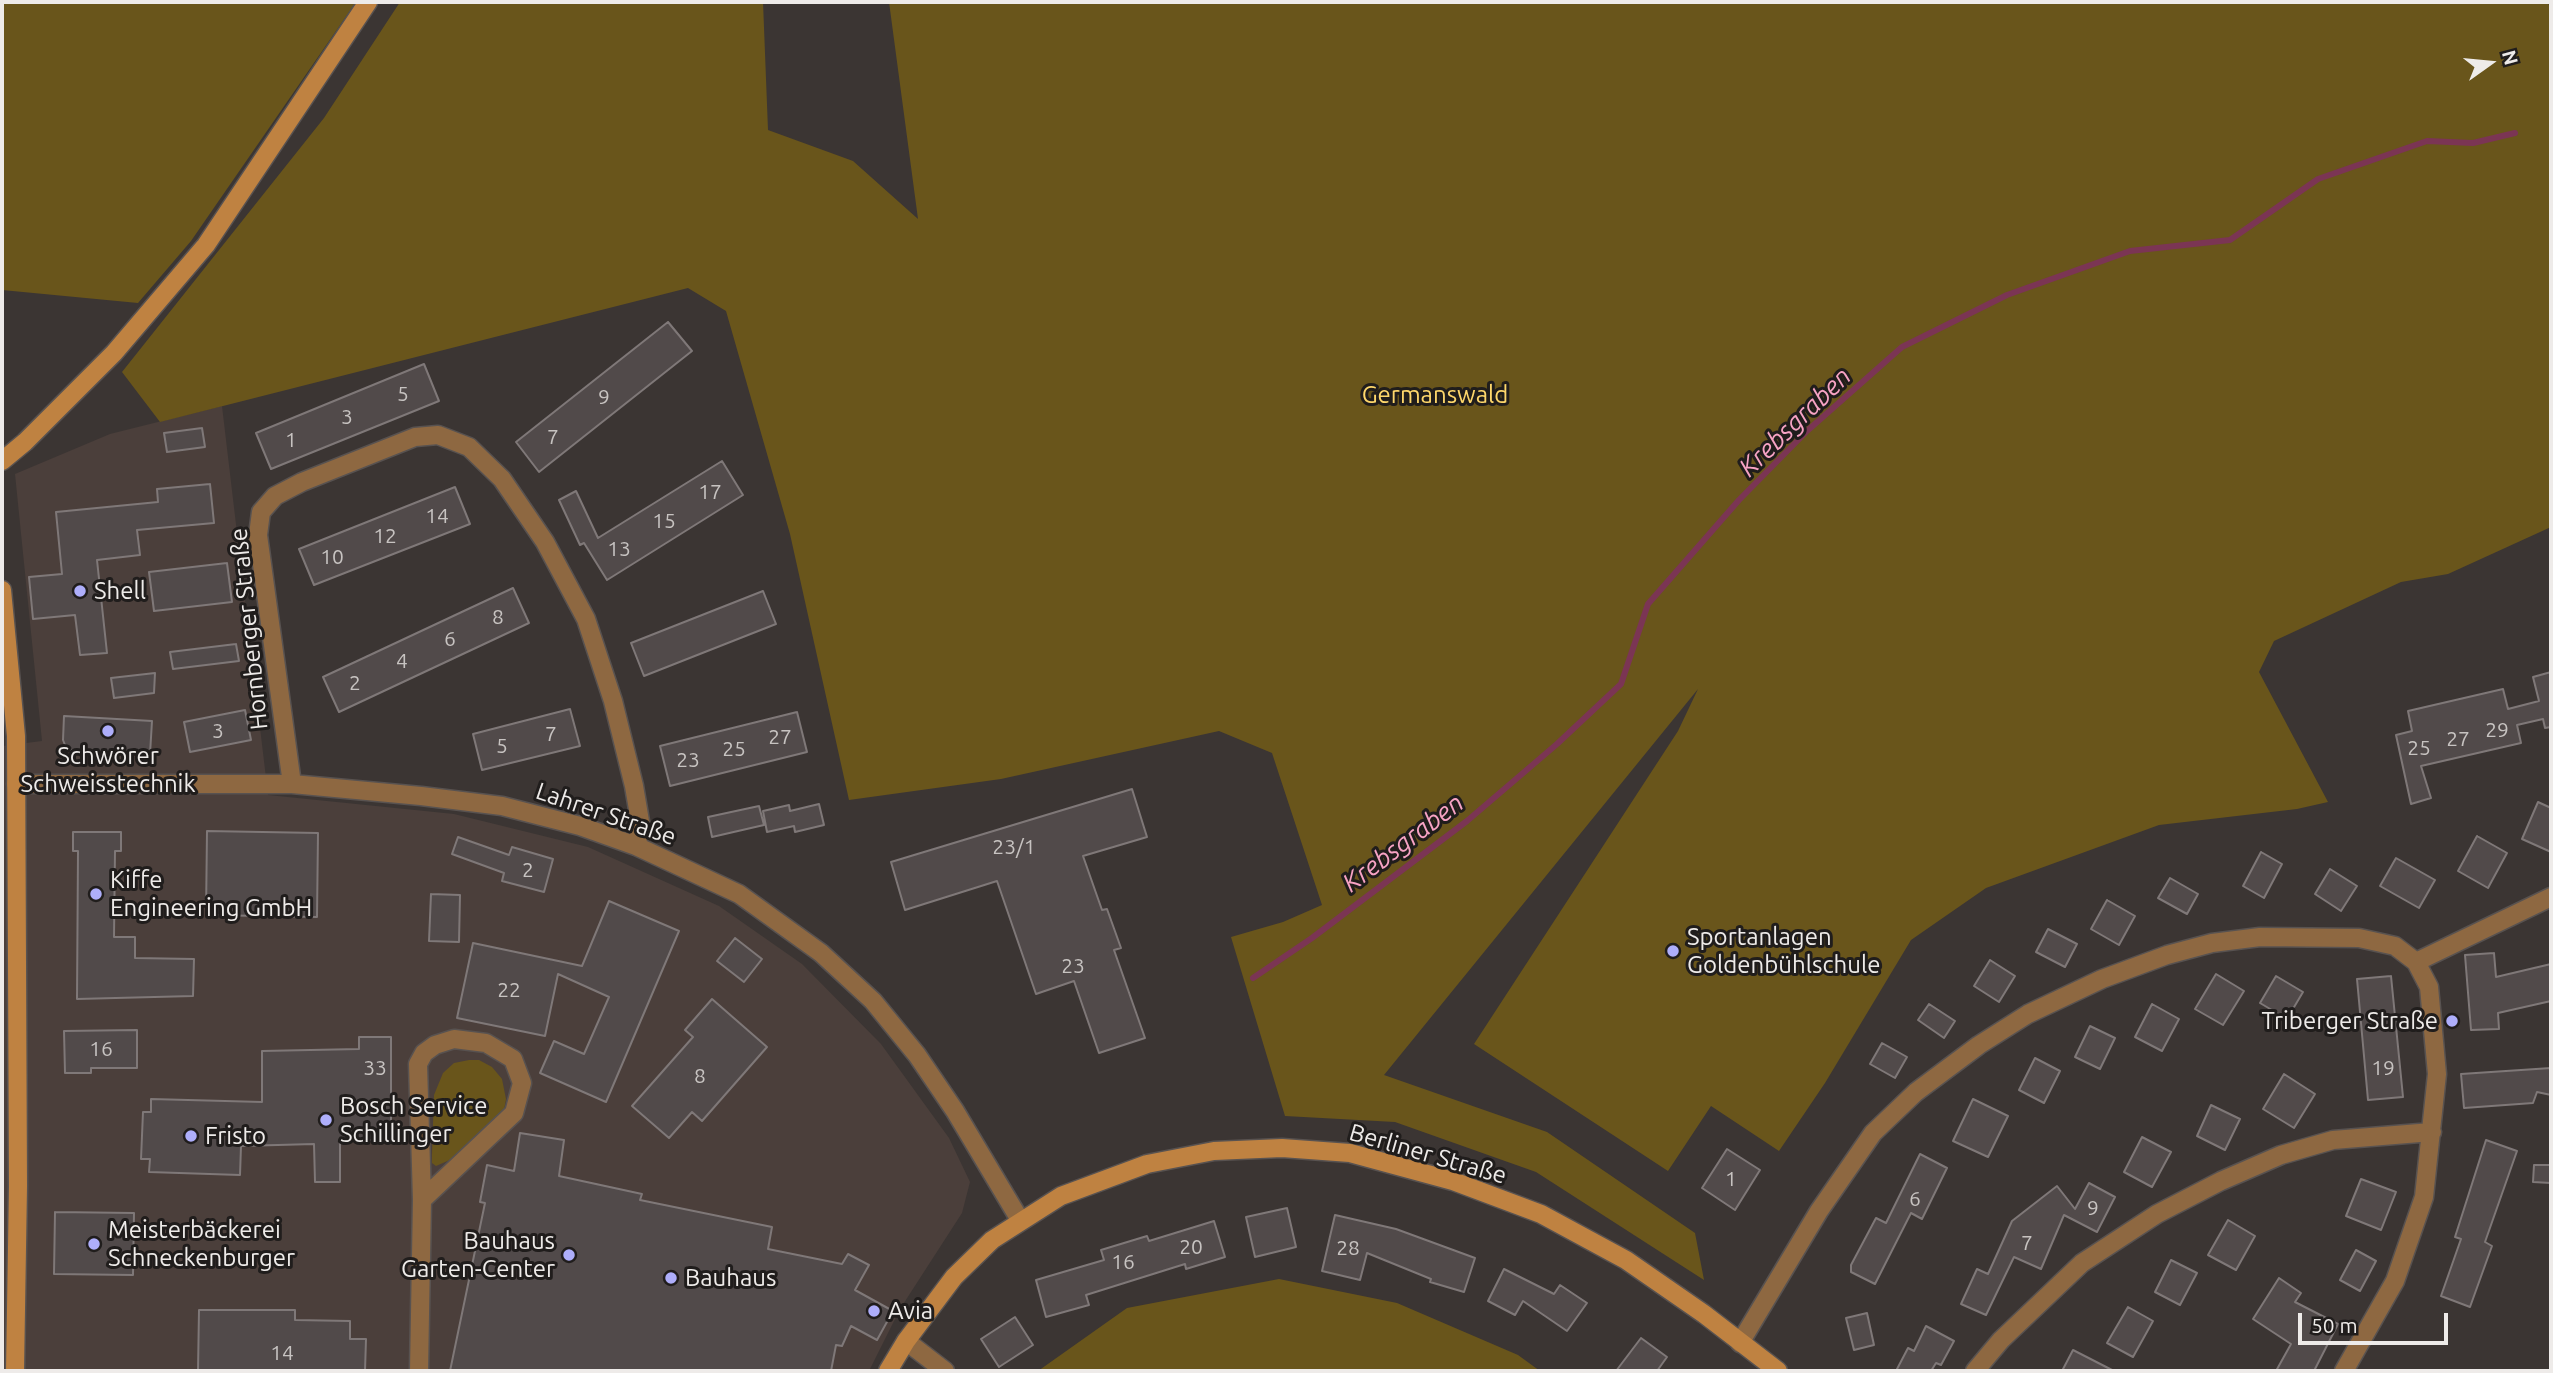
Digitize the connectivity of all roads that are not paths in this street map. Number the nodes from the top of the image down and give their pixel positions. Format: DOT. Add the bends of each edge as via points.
graph roads {
  1 [pos="368,2"];
  2 [pos="2,461"];
  3 [pos="2,590"];
  4 [pos="16,784"];
  5 [pos="292,784"];
  6 [pos="636,846"];
  7 [pos="2551,897"];
  8 [pos="2416,962"];
  9 [pos="2432,1132"];
  10 [pos="422,1200"];
  11 [pos="1020,1220"];
  12 [pos="906,1341"];
  13 [pos="1740,1343"];
  14 [pos="15,1371"];
  15 [pos="419,1371"];
  16 [pos="888,1371"];
  17 [pos="945,1371"];
  18 [pos="1778,1371"];
  19 [pos="1975,1371"];
  20 [pos="2344,1371"];
  1 -- 2 [label="street" via="206,245 114,354"];
  3 -- 4 [label="street"];
  4 -- 5 [label="street, Lahrer Straße"];
  4 -- 14 [label="street"];
  5 -- 6 [label="street, Lahrer Straße" via="502,806"];
  5 -- 6 [label="street, Hornberger Straße" via="258,535 261,512 275,496 302,482 415,437 438,435 469,447 502,480 545,542 586,619 634,786 641,827"];
  6 -- 11 [label="street, Lahrer Straße" via="739,894 821,953 873,1001 918,1055"];
  7 -- 8 [label="street"];
  8 -- 9 [label="street" via="2429,987 2434,1017 2437,1074"];
  8 -- 13 [label="street" via="2395,946 2358,937 2293,936 2212,943 2102,979 2028,1014 1916,1092 1873,1133 1819,1211"];
  9 -- 19 [label="street" via="2333,1139 2281,1155 2157,1214 2082,1263"];
  9 -- 20 [label="street" via="2424,1198 2395,1281"];
  10 -- 10 [label="street" via="418,1064 435,1045 454,1039 486,1043 513,1059 522,1083 514,1112"];
  10 -- 15 [label="street"];
  11 -- 12 [label="street, Berliner Straße" via="954,1277"];
  11 -- 13 [label="street, Berliner Straße" via="1069,1192 1162,1161 1214,1151 1282,1148 1350,1153 1453,1181 1541,1214 1626,1260"];
  12 -- 16 [label="street, Berliner Straße"];
  12 -- 17 [label="street"];
  13 -- 18 [label="street, Berliner Straße"];
}
